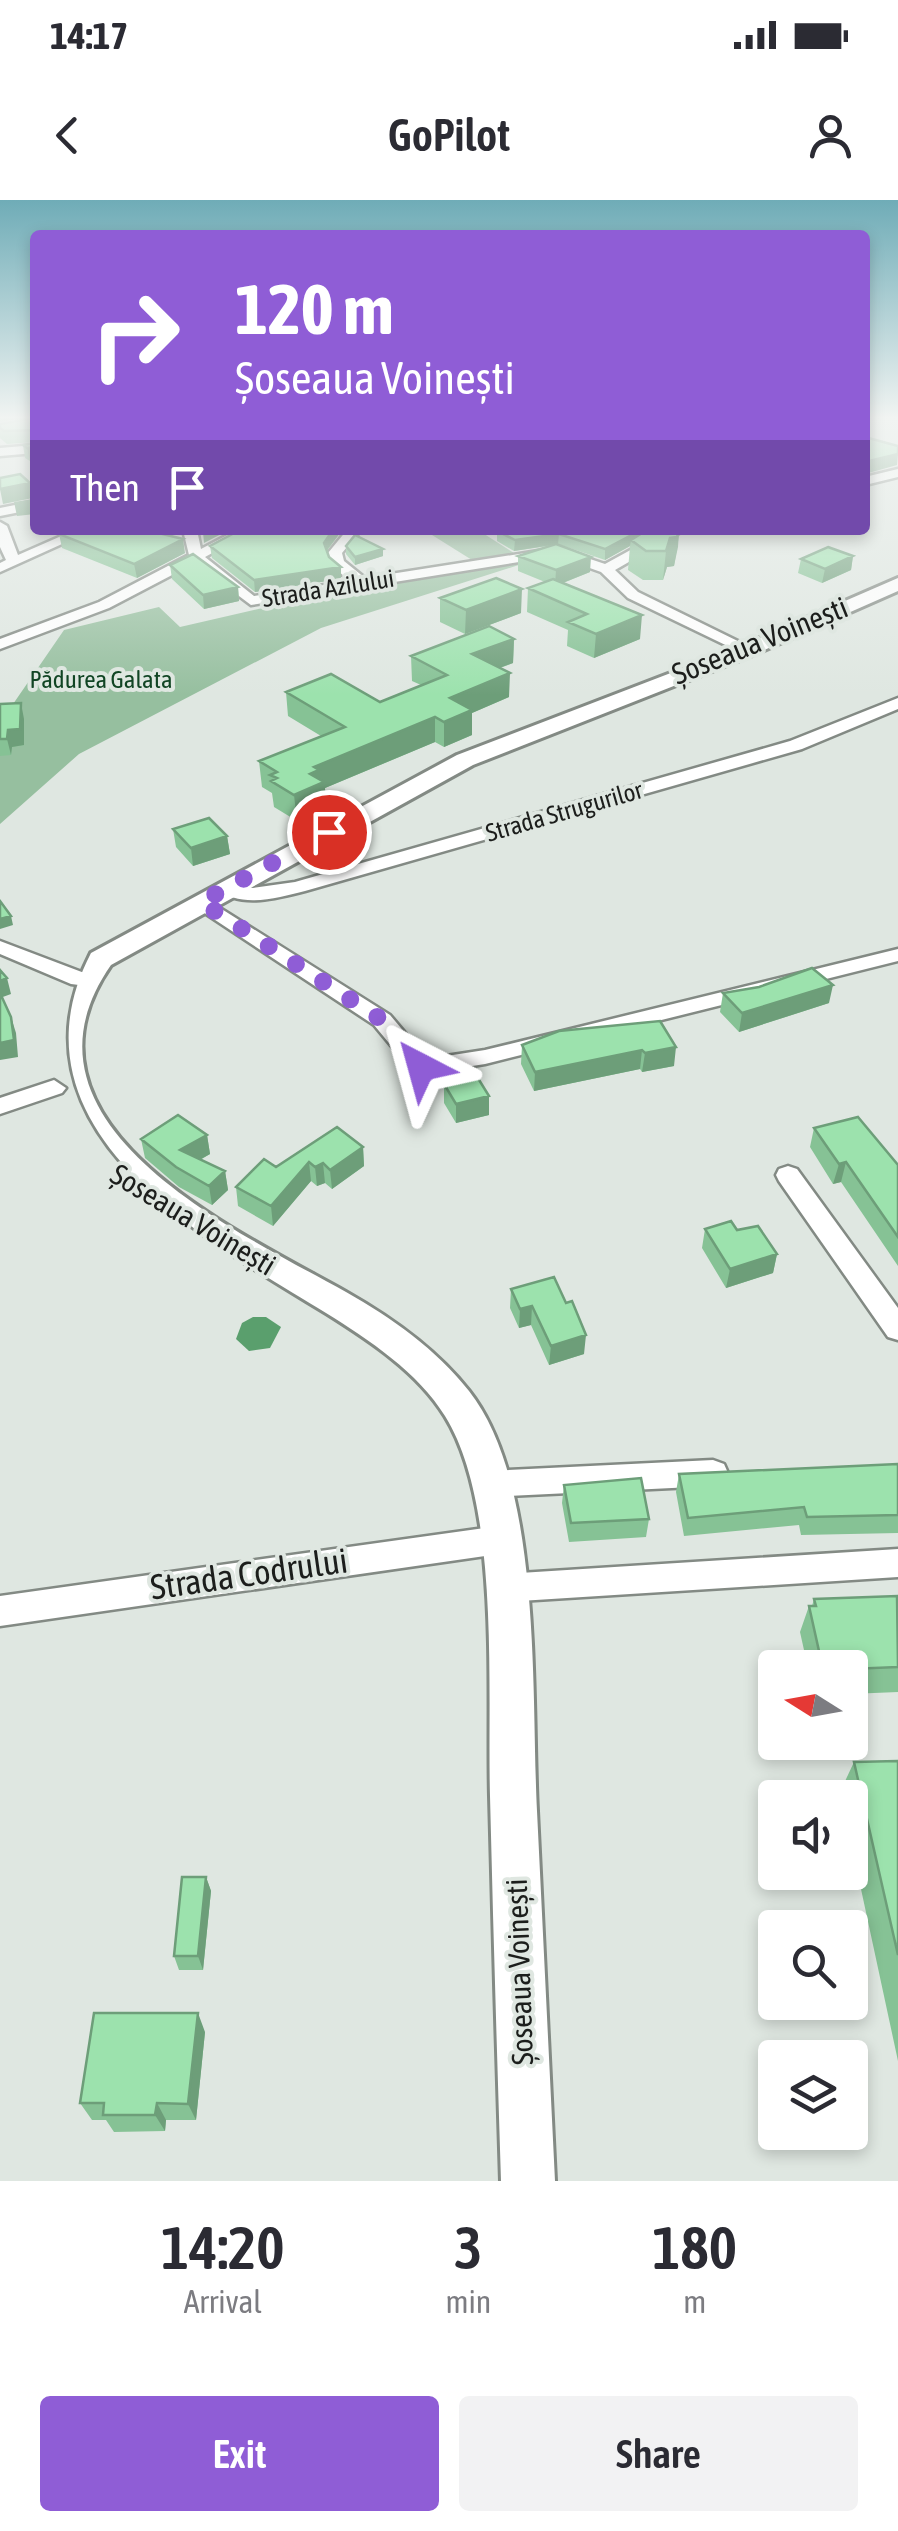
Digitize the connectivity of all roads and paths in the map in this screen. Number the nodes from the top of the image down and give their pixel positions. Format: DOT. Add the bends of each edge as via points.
graph roads {
  1 [pos="0,526"];
  2 [pos="75,535"];
  3 [pos="191,535"];
  4 [pos="237,535"];
  5 [pos="350,535"];
  6 [pos="668,535"];
  7 [pos="196,556"];
  8 [pos="18,560"];
  9 [pos="0,568"];
  10 [pos="606,569"];
  11 [pos="362,583"];
  12 [pos="898,584"];
  13 [pos="0,644"];
  14 [pos="748,650"];
  15 [pos="898,703"];
  16 [pos="226,888"];
  17 [pos="201,902"];
  18 [pos="0,947"];
  19 [pos="898,955"];
  20 [pos="79,979"];
  21 [pos="54,1088"];
  22 [pos="0,1106"];
  23 [pos="788,1175"];
  24 [pos="898,1330"];
  25 [pos="743,1472"];
  26 [pos="490,1484"];
  27 [pos="499,1540"];
  28 [pos="898,1564"];
  29 [pos="504,1588"];
  30 [pos="0,1610"];
  31 [pos="528,2181"];
  1 -- 8 [label="street" via="10,557"];
  2 -- 8 [label="street"];
  3 -- 7 [label="street"];
  4 -- 7 [label="street"];
  5 -- 11 [label="street" via="335,554"];
  6 -- 10 [label="street"];
  7 -- 11 [label="street, Strada Azilului" via="251,601"];
  7 -- 13 [label="street" via="104,606"];
  8 -- 9 [label="street"];
  10 -- 11 [label="street, Strada Azilului" via="544,552"];
  10 -- 14 [label="street, Strada Azilului" via="633,595"];
  12 -- 14 [label="main road, Șoseaua Voinești"];
  14 -- 16 [label="main road, Șoseaua Voinești" via="478,754"];
  15 -- 16 [label="street, Strada Strugurilor" via="796,744 298,887 259,895"];
  16 -- 17 [label="main road, Șoseaua Voinești"];
  17 -- 19 [label="street" via="382,1020 421,1067"];
  17 -- 20 [label="main road, Șoseaua Voinești"];
  18 -- 20 [label="street"];
  20 -- 21 [label="main road, Șoseaua Voinești" via="51,1026"];
  21 -- 22 [label="street"];
  21 -- 26 [label="main road, Șoseaua Voinești" via="74,1136 118,1178 356,1318 431,1372 460,1406"];
  23 -- 24 [label="street"];
  25 -- 26 [label="street"];
  26 -- 27 [label="main road, Șoseaua Voinești"];
  27 -- 29 [label="main road, Șoseaua Voinești"];
  27 -- 30 [label="street, Strada Codrului"];
  28 -- 29 [label="street"];
  29 -- 31 [label="main road, Șoseaua Voinești"];
}
